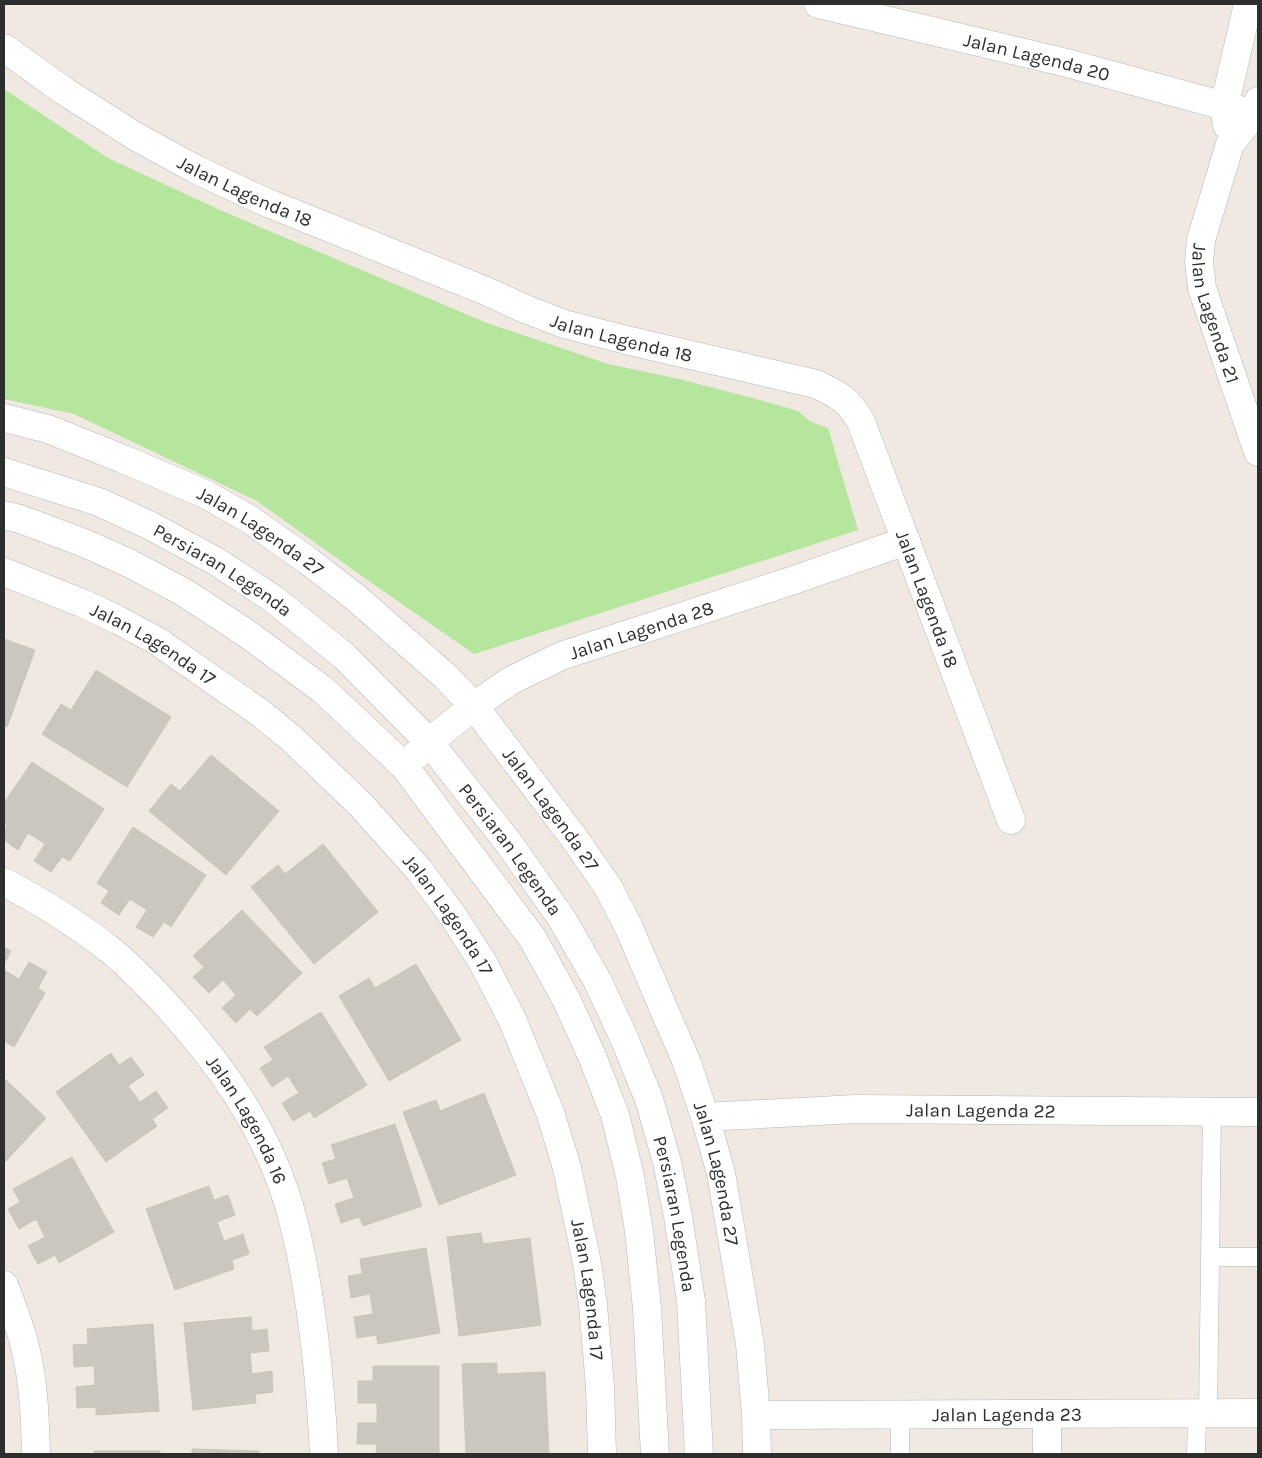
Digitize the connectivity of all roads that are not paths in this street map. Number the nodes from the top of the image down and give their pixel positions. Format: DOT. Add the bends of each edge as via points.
graph roads {
  1 [pos="818,4"];
  2 [pos="1248,4"];
  3 [pos="4,48"];
  4 [pos="1224,107"];
  5 [pos="1256,108"];
  6 [pos="1230,144"];
  7 [pos="4,418"];
  8 [pos="1258,452"];
  9 [pos="4,472"];
  10 [pos="4,515"];
  11 [pos="906,541"];
  12 [pos="4,572"];
  13 [pos="474,706"];
  14 [pos="429,742"];
  15 [pos="404,766"];
  16 [pos="1011,820"];
  17 [pos="4,882"];
  18 [pos="1212,1111"];
  19 [pos="1258,1112"];
  20 [pos="704,1117"];
  21 [pos="1210,1257"];
  22 [pos="1258,1257"];
  23 [pos="4,1285"];
  24 [pos="1258,1413"];
  25 [pos="900,1414"];
  26 [pos="1047,1414"];
  27 [pos="1202,1414"];
  28 [pos="756,1415"];
  29 [pos="36,1454"];
  30 [pos="324,1454"];
  31 [pos="602,1454"];
  32 [pos="655,1454"];
  33 [pos="699,1454"];
  34 [pos="757,1454"];
  35 [pos="900,1454"];
  36 [pos="1047,1454"];
  37 [pos="1196,1454"];
  1 -- 4 [label="street, Jalan Lagenda 20" via="1067,63"];
  2 -- 4 [label="street, Jalan Lagenda 21"];
  3 -- 11 [label="street, Jalan Lagenda 18" via="135,136 263,201 564,324 816,384 838,394 853,408 861,422"];
  4 -- 5 [label="street, Jalan Lagenda 20"];
  4 -- 6 [label="street, Jalan Lagenda 21"];
  5 -- 6 [label="street, Jalan Lagenda 21"];
  6 -- 8 [label="street, Jalan Lagenda 21" via="1201,240 1199,262 1202,288"];
  7 -- 13 [label="street, Jalan Lagenda 27" via="48,429 123,459 205,494 249,519 355,597 445,676"];
  9 -- 14 [label="street, Persiaran Legenda" via="99,502 217,562 272,598 344,656"];
  10 -- 15 [label="street, Persiaran Legenda" via="84,543 185,593 322,689"];
  11 -- 13 [label="street, Jalan Lagenda 28" via="561,656 510,681"];
  11 -- 16 [label="street, Jalan Lagenda 18"];
  12 -- 31 [label="street, Jalan Lagenda 17" via="118,620 157,642 259,712 292,738 361,805 419,870 453,916 482,961 512,1019 550,1112 567,1168 593,1305"];
  13 -- 14 [label="street, Jalan Lagenda 28"];
  13 -- 20 [label="street, Jalan Lagenda 27" via="608,887 687,1063"];
  14 -- 15 [label="street, Jalan Lagenda 28"];
  14 -- 33 [label="street, Persiaran Legenda" via="508,842 562,919 598,982 649,1099 667,1162 691,1301"];
  15 -- 32 [label="street, Persiaran Legenda" via="533,939 566,999 615,1115 639,1231"];
  17 -- 30 [label="street, Jalan Lagenda 16" via="76,925 116,955 186,1027 221,1070 250,1114 274,1163 292,1215 315,1338"];
  18 -- 19 [label="street, Jalan Lagenda 22"];
  18 -- 20 [label="street, Jalan Lagenda 22" via="856,1109"];
  18 -- 21 [label="lane"];
  20 -- 28 [label="street, Jalan Lagenda 27" via="721,1173 750,1344"];
  21 -- 22 [label="lane"];
  21 -- 27 [label="lane"];
  23 -- 29 [label="street" via="26,1349 34,1395"];
  24 -- 27 [label="street, Jalan Lagenda 23"];
  25 -- 26 [label="street, Jalan Lagenda 23"];
  25 -- 28 [label="street, Jalan Lagenda 23"];
  25 -- 35 [label="lane"];
  26 -- 27 [label="street, Jalan Lagenda 23"];
  26 -- 36 [label="street"];
  27 -- 37 [label="lane"];
  28 -- 34 [label="street, Jalan Lagenda 27"];
}
